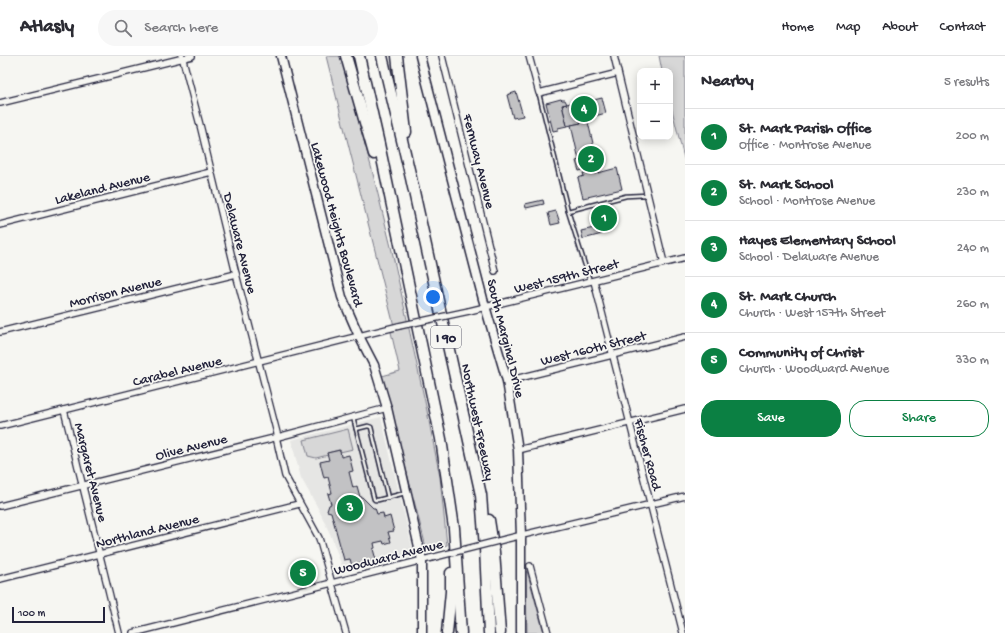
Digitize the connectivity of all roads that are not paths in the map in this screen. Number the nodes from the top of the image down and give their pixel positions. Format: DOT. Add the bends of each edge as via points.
graph roads {
  1 [pos="192,56"];
  2 [pos="281,56"];
  3 [pos="346,56"];
  4 [pos="359,56"];
  5 [pos="382,56"];
  6 [pos="397,56"];
  7 [pos="420,56"];
  8 [pos="442,56"];
  9 [pos="529,56"];
  10 [pos="614,56"];
  11 [pos="182,57"];
  12 [pos="618,73"];
  13 [pos="539,93"];
  14 [pos="0,103"];
  15 [pos="210,172"];
  16 [pos="411,178"];
  17 [pos="647,195"];
  18 [pos="568,211"];
  19 [pos="0,225"];
  20 [pos="398,236"];
  21 [pos="685,258"];
  22 [pos="664,263"];
  23 [pos="495,271"];
  24 [pos="236,274"];
  25 [pos="592,281"];
  26 [pos="486,307"];
  27 [pos="0,332"];
  28 [pos="359,336"];
  29 [pos="685,337"];
  30 [pos="612,355"];
  31 [pos="259,362"];
  32 [pos="507,381"];
  33 [pos="387,408"];
  34 [pos="685,409"];
  35 [pos="64,410"];
  36 [pos="353,417"];
  37 [pos="629,423"];
  38 [pos="0,426"];
  39 [pos="356,429"];
  40 [pos="277,437"];
  41 [pos="440,440"];
  42 [pos="518,450"];
  43 [pos="83,485"];
  44 [pos="407,493"];
  45 [pos="481,495"];
  46 [pos="685,496"];
  47 [pos="388,498"];
  48 [pos="300,504"];
  49 [pos="650,504"];
  50 [pos="0,506"];
  51 [pos="521,536"];
  52 [pos="100,554"];
  53 [pos="422,560"];
  54 [pos="530,566"];
  55 [pos="0,579"];
  56 [pos="332,583"];
  57 [pos="119,633"];
  58 [pos="133,633"];
  59 [pos="346,633"];
  60 [pos="422,633"];
  61 [pos="447,633"];
  62 [pos="461,633"];
  63 [pos="489,633"];
  64 [pos="500,633"];
  65 [pos="521,633"];
  66 [pos="548,633"];
  67 [pos="683,633"];
  1 -- 11 [label="street"];
  2 -- 28 [label="main road, Lakewood Heights Boulevard" via="342,297"];
  3 -- 20 [label="highway"];
  4 -- 20 [label="highway, I 90"];
  5 -- 16 [label="highway, Northwest Freeway / I 90"];
  6 -- 16 [label="highway"];
  7 -- 26 [label="main road, South Marginal Drive"];
  8 -- 23 [label="street, Fernway Avenue"];
  9 -- 13 [label="street"];
  10 -- 12 [label="street"];
  11 -- 14 [label="street"];
  11 -- 15 [label="street, Delaware Avenue"];
  12 -- 13 [label="street"];
  12 -- 17 [label="street"];
  13 -- 18 [label="lane"];
  15 -- 19 [label="street, Lakeland Avenue"];
  15 -- 24 [label="street, Delaware Avenue"];
  16 -- 45 [label="highway, Northwest Freeway / I 90"];
  17 -- 18 [label="lane" via="626,196"];
  17 -- 22 [label="street"];
  18 -- 25 [label="lane"];
  20 -- 41 [label="highway, I 90"];
  21 -- 22 [label="street, West 159th Street"];
  22 -- 25 [label="street, West 159th Street"];
  24 -- 27 [label="street, Morrison Avenue"];
  24 -- 31 [label="street, Delaware Avenue"];
  25 -- 26 [label="street, West 159th Street"];
  25 -- 30 [label="street, Fischer Road"];
  26 -- 28 [label="street, West 159th Street, bridge"];
  26 -- 32 [label="main road, South Marginal Drive"];
  28 -- 31 [label="street, Carabel Avenue"];
  28 -- 33 [label="main road, Lakewood Heights Boulevard" via="374,365"];
  29 -- 30 [label="street, West 160th Street"];
  30 -- 32 [label="street, West 160th Street"];
  30 -- 37 [label="street, Fischer Road"];
  31 -- 35 [label="street, Carabel Avenue"];
  31 -- 40 [label="street, Delaware Avenue"];
  32 -- 42 [label="main road, South Marginal Drive"];
  33 -- 36 [label="street, Olive Avenue"];
  33 -- 44 [label="main road, Lakewood Heights Boulevard"];
  34 -- 37 [label="street"];
  35 -- 38 [label="street, Carabel Avenue"];
  35 -- 43 [label="street, Margaret Avenue"];
  36 -- 39 [label="lane"];
  36 -- 40 [label="street, Olive Avenue"];
  37 -- 42 [label="street"];
  37 -- 49 [label="street, Fischer Road"];
  39 -- 47 [label="lane" via="372,496 375,500"];
  39 -- 47 [label="lane" via="371,427"];
  40 -- 43 [label="street, Olive Avenue"];
  40 -- 48 [label="street, Delaware Avenue" via="285,476"];
  41 -- 61 [label="highway" via="451,538 451,592"];
  41 -- 62 [label="highway, I 90" via="454,528"];
  42 -- 51 [label="main road, South Marginal Drive"];
  43 -- 50 [label="street, Olive Avenue"];
  43 -- 52 [label="street, Margaret Avenue"];
  44 -- 47 [label="lane"];
  44 -- 53 [label="main road, Lakewood Heights Boulevard"];
  45 -- 63 [label="highway, Northwest Freeway / I 90"];
  45 -- 64 [label="highway" via="489,516 493,545"];
  46 -- 49 [label="street, Woodward Avenue"];
  48 -- 52 [label="street, Northland Avenue"];
  48 -- 56 [label="street, Delaware Avenue" via="319,538"];
  49 -- 51 [label="street, Woodward Avenue"];
  49 -- 67 [label="street, Fischer Road"];
  51 -- 53 [label="street, Woodward Avenue, bridge"];
  51 -- 65 [label="main road, South Marginal Drive"];
  52 -- 55 [label="street, Northland Avenue"];
  52 -- 57 [label="street, Margaret Avenue"];
  53 -- 56 [label="street, Woodward Avenue"];
  53 -- 60 [label="main road, Lakewood Heights Boulevard"];
  54 -- 66 [label="street"];
  56 -- 58 [label="street, Woodward Avenue"];
  56 -- 59 [label="street, Delaware Avenue"];
}
